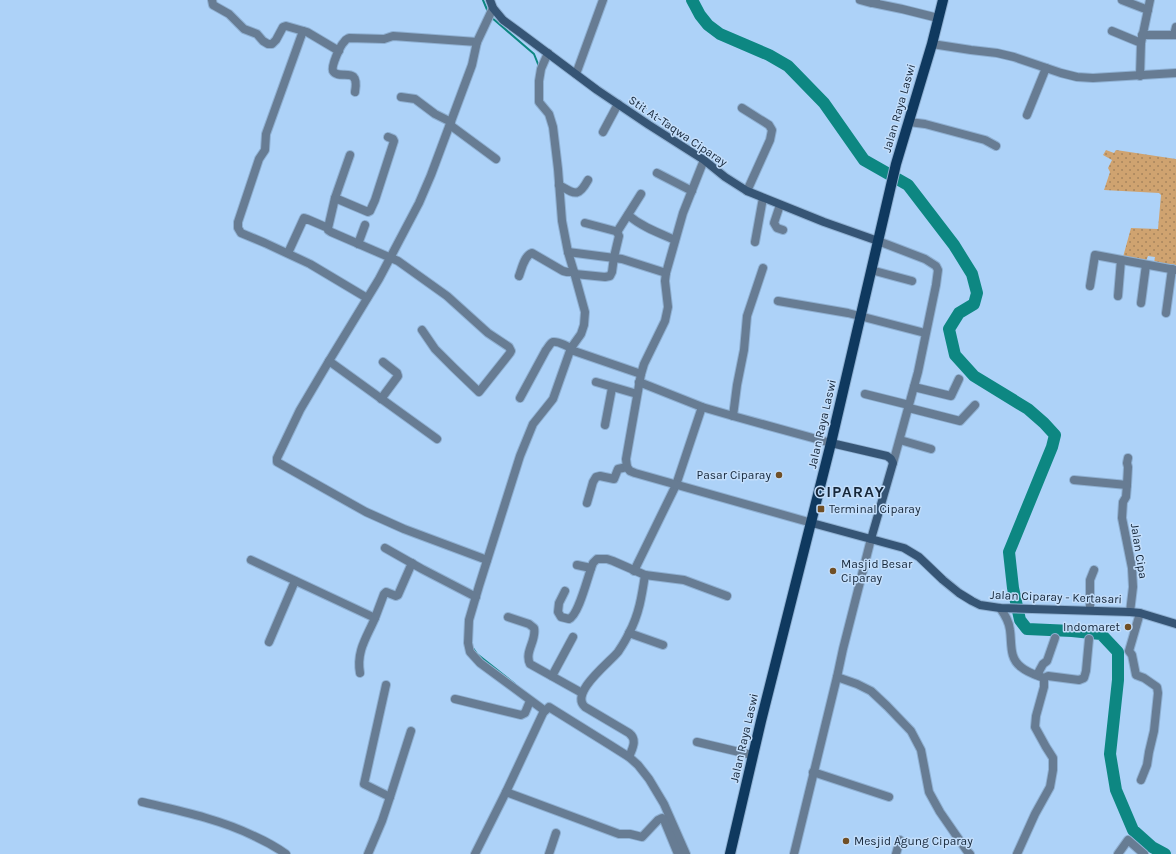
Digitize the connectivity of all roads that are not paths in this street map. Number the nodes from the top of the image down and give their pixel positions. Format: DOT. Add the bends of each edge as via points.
graph roads {
  1 [pos="212,0"];
  2 [pos="603,0"];
  3 [pos="860,0"];
  4 [pos="943,0"];
  5 [pos="1122,0"];
  6 [pos="1150,0"];
  7 [pos="875,2"];
  8 [pos="492,4"];
  9 [pos="1148,10"];
  10 [pos="938,18"];
  11 [pos="1176,27"];
  12 [pos="303,31"];
  13 [pos="1112,31"];
  14 [pos="1175,35"];
  15 [pos="1142,39"];
  16 [pos="477,42"];
  17 [pos="932,44"];
  18 [pos="339,51"];
  19 [pos="548,53"];
  20 [pos="1046,68"];
  21 [pos="1176,73"];
  22 [pos="576,74"];
  23 [pos="1140,76"];
  24 [pos="355,92"];
  25 [pos="401,97"];
  26 [pos="618,104"];
  27 [pos="742,108"];
  28 [pos="1026,116"];
  29 [pos="908,122"];
  30 [pos="450,123"];
  31 [pos="603,132"];
  32 [pos="388,137"];
  33 [pos="996,146"];
  34 [pos="350,155"];
  35 [pos="496,159"];
  36 [pos="704,160"];
  37 [pos="656,173"];
  38 [pos="588,180"];
  39 [pos="559,185"];
  40 [pos="692,191"];
  41 [pos="747,191"];
  42 [pos="641,194"];
  43 [pos="335,198"];
  44 [pos="764,198"];
  45 [pos="780,204"];
  46 [pos="628,215"];
  47 [pos="585,223"];
  48 [pos="364,225"];
  49 [pos="328,228"];
  50 [pos="783,230"];
  51 [pos="618,232"];
  52 [pos="676,240"];
  53 [pos="878,241"];
  54 [pos="755,242"];
  55 [pos="358,244"];
  56 [pos="568,252"];
  57 [pos="288,253"];
  58 [pos="614,257"];
  59 [pos="390,258"];
  60 [pos="1121,260"];
  61 [pos="1146,265"];
  62 [pos="763,268"];
  63 [pos="871,270"];
  64 [pos="1174,270"];
  65 [pos="572,272"];
  66 [pos="666,273"];
  67 [pos="519,276"];
  68 [pos="912,281"];
  69 [pos="1090,286"];
  70 [pos="1118,296"];
  71 [pos="367,298"];
  72 [pos="778,301"];
  73 [pos="1141,303"];
  74 [pos="1166,313"];
  75 [pos="860,317"];
  76 [pos="422,330"];
  77 [pos="925,333"];
  78 [pos="571,348"];
  79 [pos="329,361"];
  80 [pos="383,362"];
  81 [pos="640,378"];
  82 [pos="959,379"];
  83 [pos="596,382"];
  84 [pos="914,387"];
  85 [pos="612,388"];
  86 [pos="637,394"];
  87 [pos="866,394"];
  88 [pos="520,398"];
  89 [pos="381,399"];
  90 [pos="975,405"];
  91 [pos="702,407"];
  92 [pos="909,407"];
  93 [pos="733,416"];
  94 [pos="605,425"];
  95 [pos="437,439"];
  96 [pos="900,440"];
  97 [pos="831,443"];
  98 [pos="931,449"];
  99 [pos="1128,458"];
  100 [pos="893,463"];
  101 [pos="626,467"];
  102 [pos="1074,480"];
  103 [pos="676,485"];
  104 [pos="1127,485"];
  105 [pos="587,503"];
  106 [pos="812,523"];
  107 [pos="871,539"];
  108 [pos="385,548"];
  109 [pos="251,560"];
  110 [pos="487,560"];
  111 [pos="412,563"];
  112 [pos="577,565"];
  113 [pos="591,568"];
  114 [pos="634,570"];
  115 [pos="1094,570"];
  116 [pos="645,575"];
  117 [pos="295,581"];
  118 [pos="565,591"];
  119 [pos="727,596"];
  120 [pos="476,597"];
  121 [pos="1002,608"];
  122 [pos="1090,610"];
  123 [pos="1130,612"];
  124 [pos="1140,613"];
  125 [pos="508,617"];
  126 [pos="375,618"];
  127 [pos="1176,624"];
  128 [pos="629,633"];
  129 [pos="573,637"];
  130 [pos="1055,638"];
  131 [pos="1089,639"];
  132 [pos="269,642"];
  133 [pos="662,645"];
  134 [pos="360,673"];
  135 [pos="552,676"];
  136 [pos="837,677"];
  137 [pos="1041,677"];
  138 [pos="386,685"];
  139 [pos="582,693"];
  140 [pos="455,698"];
  141 [pos="530,701"];
  142 [pos="546,710"];
  143 [pos="411,731"];
  144 [pos="697,742"];
  145 [pos="752,755"];
  146 [pos="629,757"];
  147 [pos="813,772"];
  148 [pos="1141,780"];
  149 [pos="506,792"];
  150 [pos="390,797"];
  151 [pos="889,797"];
  152 [pos="142,802"];
  153 [pos="667,818"];
  154 [pos="556,833"];
  155 [pos="900,840"];
  156 [pos="676,853"];
  157 [pos="286,854"];
  158 [pos="368,854"];
  159 [pos="475,854"];
  160 [pos="549,854"];
  161 [pos="686,854"];
  162 [pos="730,854"];
  163 [pos="794,854"];
  164 [pos="896,854"];
  165 [pos="970,854"];
  166 [pos="1017,854"];
  167 [pos="1118,854"];
  168 [pos="1144,854"];
  1 -- 12 [label="street" via="213,5 229,14 244,28 258,34 266,43 270,44 276,40 285,26"];
  2 -- 22 [label="street"];
  3 -- 7 [label="street"];
  4 -- 10 [label="main road, Jalan Raya Laswi"];
  5 -- 9 [label="street"];
  6 -- 9 [label="street"];
  7 -- 10 [label="street"];
  8 -- 16 [label="street"];
  8 -- 19 [label="main road, Stit At-Taqwa Ciparay" via="503,20"];
  9 -- 15 [label="street"];
  10 -- 17 [label="main road, Jalan Raya Laswi"];
  11 -- 14 [label="street"];
  12 -- 18 [label="street"];
  12 -- 57 [label="street" via="266,134 265,150 259,159 237,224 242,233"];
  13 -- 15 [label="street"];
  14 -- 15 [label="street"];
  15 -- 23 [label="street"];
  16 -- 18 [label="street" via="393,36 384,39 349,38 344,41"];
  16 -- 30 [label="street" via="472,65"];
  17 -- 20 [label="street" via="997,53"];
  17 -- 29 [label="main road, Jalan Raya Laswi"];
  18 -- 24 [label="street" via="333,66 334,71 355,78"];
  19 -- 22 [label="main road, Stit At-Taqwa Ciparay"];
  19 -- 39 [label="street" via="538,81 539,102 549,114 553,127"];
  20 -- 23 [label="street" via="1077,77"];
  20 -- 28 [label="street"];
  21 -- 23 [label="street"];
  22 -- 26 [label="main road, Stit At-Taqwa Ciparay"];
  25 -- 30 [label="street" via="415,99"];
  26 -- 31 [label="street"];
  26 -- 36 [label="main road, Stit At-Taqwa Ciparay"];
  27 -- 41 [label="street" via="769,125 772,130"];
  29 -- 33 [label="street" via="985,140"];
  29 -- 53 [label="main road, Jalan Raya Laswi"];
  30 -- 35 [label="street"];
  30 -- 59 [label="street" via="419,203"];
  32 -- 43 [label="street" via="394,141 370,211"];
  34 -- 43 [label="street"];
  36 -- 40 [label="street"];
  36 -- 41 [label="main road, Stit At-Taqwa Ciparay"];
  37 -- 40 [label="street"];
  38 -- 39 [label="street" via="577,193"];
  39 -- 56 [label="street"];
  40 -- 52 [label="street"];
  41 -- 44 [label="main road, Stit At-Taqwa Ciparay"];
  42 -- 46 [label="street"];
  43 -- 49 [label="street"];
  44 -- 45 [label="main road, Stit At-Taqwa Ciparay"];
  44 -- 54 [label="street"];
  45 -- 50 [label="street" via="774,223 777,228"];
  45 -- 53 [label="main road, Stit At-Taqwa Ciparay"];
  46 -- 51 [label="street"];
  46 -- 52 [label="street" via="653,231"];
  47 -- 51 [label="street"];
  48 -- 55 [label="street"];
  49 -- 55 [label="street" via="331,232"];
  49 -- 57 [label="street" via="304,218"];
  51 -- 58 [label="street"];
  52 -- 66 [label="street"];
  53 -- 63 [label="main road, Jalan Raya Laswi"];
  53 -- 77 [label="street" via="914,254 936,266 938,275"];
  55 -- 59 [label="street"];
  56 -- 58 [label="street"];
  56 -- 65 [label="street"];
  57 -- 71 [label="street"];
  58 -- 65 [label="street" via="610,276 586,276"];
  58 -- 66 [label="street"];
  59 -- 71 [label="street"];
  59 -- 76 [label="street" via="447,296 511,351 479,392 435,349"];
  60 -- 61 [label="street"];
  60 -- 69 [label="street" via="1096,255"];
  60 -- 70 [label="street"];
  61 -- 64 [label="street"];
  61 -- 73 [label="street"];
  62 -- 93 [label="street" via="747,316"];
  63 -- 68 [label="street"];
  63 -- 75 [label="main road, Jalan Raya Laswi"];
  64 -- 74 [label="street"];
  65 -- 67 [label="street" via="532,253 525,259"];
  65 -- 78 [label="street" via="585,312 582,334"];
  66 -- 81 [label="street" via="668,307 665,321"];
  71 -- 79 [label="street"];
  72 -- 75 [label="street"];
  75 -- 77 [label="street"];
  75 -- 97 [label="main road, Jalan Raya Laswi"];
  77 -- 84 [label="street"];
  78 -- 81 [label="street"];
  78 -- 88 [label="street" via="556,342 551,344"];
  78 -- 110 [label="street" via="553,399 534,422 522,450"];
  79 -- 89 [label="street"];
  79 -- 110 [label="street" via="300,410 277,462 379,518"];
  80 -- 89 [label="street" via="398,376"];
  81 -- 86 [label="street"];
  81 -- 91 [label="street"];
  82 -- 84 [label="street" via="952,396"];
  83 -- 85 [label="street"];
  84 -- 92 [label="street"];
  85 -- 86 [label="street"];
  85 -- 94 [label="street"];
  86 -- 101 [label="street"];
  87 -- 92 [label="street"];
  89 -- 95 [label="street"];
  90 -- 92 [label="street" via="960,421"];
  91 -- 93 [label="street"];
  91 -- 103 [label="street"];
  92 -- 96 [label="street"];
  93 -- 97 [label="street"];
  96 -- 98 [label="street"];
  96 -- 100 [label="street"];
  97 -- 100 [label="main road" via="887,456"];
  97 -- 106 [label="main road, Jalan Raya Laswi"];
  99 -- 104 [label="street"];
  100 -- 107 [label="main road"];
  101 -- 103 [label="street" via="635,473"];
  101 -- 105 [label="street" via="618,469 614,479 596,477"];
  102 -- 104 [label="street"];
  103 -- 106 [label="street"];
  103 -- 114 [label="street"];
  104 -- 123 [label="street, Jalan Cipa" via="1122,518 1132,568"];
  106 -- 107 [label="main road, Jalan Ciparay - Kertasari"];
  106 -- 145 [label="main road, Jalan Raya Laswi"];
  107 -- 121 [label="main road, Jalan Ciparay - Kertasari" via="912,552 972,602"];
  107 -- 136 [label="street"];
  108 -- 111 [label="street"];
  109 -- 117 [label="street"];
  110 -- 120 [label="street"];
  111 -- 120 [label="street"];
  111 -- 126 [label="street" via="398,595 384,593"];
  112 -- 113 [label="street"];
  113 -- 114 [label="street" via="596,560 602,558"];
  113 -- 118 [label="street" via="578,608 569,619 561,617 558,612"];
  114 -- 116 [label="street"];
  115 -- 122 [label="street" via="1090,580"];
  116 -- 119 [label="street" via="684,580"];
  116 -- 128 [label="street" via="640,606"];
  117 -- 126 [label="street"];
  117 -- 132 [label="street"];
  120 -- 141 [label="street" via="468,627 470,652 480,663"];
  121 -- 122 [label="main road, Jalan Ciparay - Kertasari"];
  121 -- 137 [label="street" via="1007,618 1012,654 1016,662 1022,668"];
  122 -- 123 [label="main road, Jalan Ciparay - Kertasari"];
  123 -- 124 [label="main road, Jalan Ciparay - Kertasari"];
  124 -- 127 [label="main road, Jalan Ciparay - Kertasari"];
  124 -- 148 [label="street" via="1129,651 1136,675 1157,686 1158,693 1154,731"];
  125 -- 135 [label="street" via="533,626 535,634 528,662"];
  126 -- 134 [label="street" via="360,653"];
  128 -- 133 [label="street"];
  128 -- 139 [label="street" via="618,652 594,676"];
  129 -- 135 [label="street"];
  130 -- 137 [label="street" via="1043,664"];
  131 -- 137 [label="street" via="1084,678 1079,680"];
  135 -- 139 [label="street"];
  136 -- 147 [label="street"];
  136 -- 165 [label="street" via="871,691 911,731 921,750 929,792"];
  137 -- 166 [label="street" via="1044,687 1035,728 1054,758 1053,770 1050,787"];
  138 -- 150 [label="street" via="364,784"];
  139 -- 146 [label="street" via="580,701 583,706 633,736 634,743"];
  140 -- 141 [label="street" via="521,715 525,713"];
  141 -- 142 [label="street"];
  142 -- 146 [label="street" via="550,708"];
  142 -- 149 [label="street"];
  143 -- 150 [label="street"];
  144 -- 145 [label="street"];
  145 -- 162 [label="main road, Jalan Raya Laswi"];
  146 -- 153 [label="street" via="649,779"];
  147 -- 151 [label="street"];
  147 -- 163 [label="street"];
  149 -- 153 [label="street" via="619,834 642,837 658,820"];
  149 -- 159 [label="street"];
  150 -- 158 [label="street"];
  152 -- 157 [label="street" via="236,828"];
  153 -- 156 [label="street"];
  153 -- 161 [label="street"];
  154 -- 160 [label="street"];
  155 -- 164 [label="street"];
  167 -- 168 [label="street" via="1128,840"];
}
